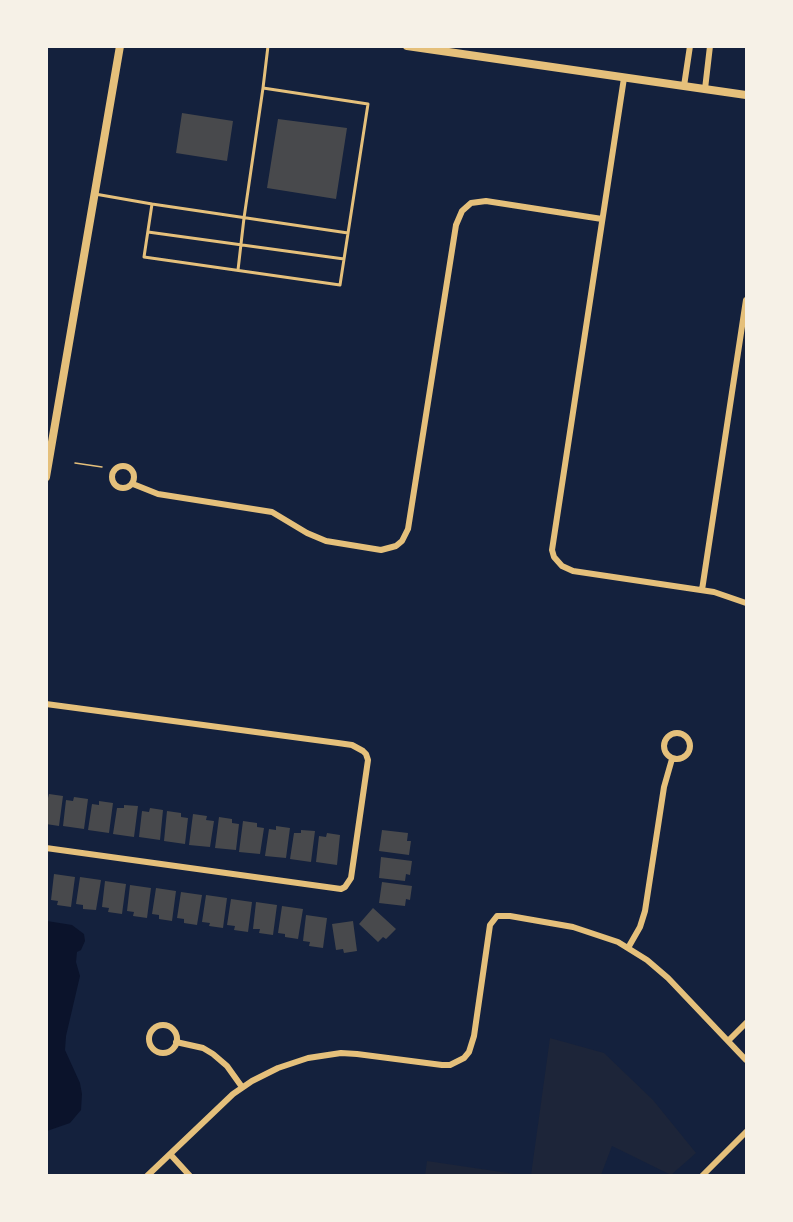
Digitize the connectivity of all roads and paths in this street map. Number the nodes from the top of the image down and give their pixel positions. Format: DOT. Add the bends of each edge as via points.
graph roads {
  1 [pos="120,46"];
  2 [pos="268,46"];
  3 [pos="407,46"];
  4 [pos="690,46"];
  5 [pos="710,46"];
  6 [pos="624,78"];
  7 [pos="684,86"];
  8 [pos="263,88"];
  9 [pos="705,89"];
  10 [pos="747,95"];
  11 [pos="95,194"];
  12 [pos="152,204"];
  13 [pos="244,218"];
  14 [pos="602,219"];
  15 [pos="148,232"];
  16 [pos="348,233"];
  17 [pos="241,245"];
  18 [pos="344,259"];
  19 [pos="238,270"];
  20 [pos="747,300"];
  21 [pos="75,463"];
  22 [pos="102,467"];
  23 [pos="46,477"];
  24 [pos="133,484"];
  25 [pos="702,590"];
  26 [pos="747,603"];
  27 [pos="46,704"];
  28 [pos="672,759"];
  29 [pos="46,848"];
  30 [pos="628,948"];
  31 [pos="747,1023"];
  32 [pos="728,1041"];
  33 [pos="176,1042"];
  34 [pos="747,1060"];
  35 [pos="242,1087"];
  36 [pos="747,1132"];
  37 [pos="170,1154"];
  38 [pos="147,1176"];
  39 [pos="190,1176"];
  40 [pos="702,1176"];
  1 -- 11 [label="main road"];
  2 -- 8 [label="lane"];
  3 -- 6 [label="main road"];
  4 -- 7 [label="street"];
  5 -- 9 [label="street"];
  6 -- 7 [label="main road"];
  6 -- 14 [label="street"];
  7 -- 9 [label="main road"];
  8 -- 13 [label="lane"];
  8 -- 16 [label="lane" via="368,104"];
  9 -- 10 [label="main road"];
  11 -- 12 [label="lane"];
  11 -- 23 [label="main road"];
  12 -- 13 [label="lane"];
  12 -- 15 [label="lane"];
  13 -- 16 [label="lane"];
  13 -- 17 [label="lane"];
  14 -- 24 [label="street" via="486,201 471,203 462,211 456,225 408,529 396,546 372,549 326,541 272,512 158,494"];
  14 -- 25 [label="street" via="552,543 554,556 573,571"];
  15 -- 17 [label="lane"];
  15 -- 19 [label="lane" via="144,257"];
  16 -- 18 [label="lane"];
  17 -- 18 [label="lane"];
  17 -- 19 [label="lane"];
  18 -- 19 [label="lane" via="340,285"];
  20 -- 25 [label="street"];
  21 -- 22 [label="path"];
  25 -- 26 [label="street"];
  27 -- 29 [label="street" via="338,743 363,751 368,760 351,878 341,889"];
  28 -- 28 [label="street" via="685,757 690,749 687,737 679,733 671,734 664,745"];
  28 -- 30 [label="street" via="645,911"];
  30 -- 32 [label="street" via="668,978"];
  30 -- 35 [label="street" via="573,927 503,916 490,925 472,1045 458,1062 442,1065 341,1053 292,1062"];
  31 -- 32 [label="street"];
  32 -- 34 [label="street"];
  33 -- 33 [label="street" via="176,1034 167,1026 158,1026 150,1034 157,1052 169,1051"];
  33 -- 35 [label="street" via="213,1054"];
  35 -- 37 [label="street"];
  36 -- 40 [label="street"];
  37 -- 38 [label="street"];
  37 -- 39 [label="street"];
}
